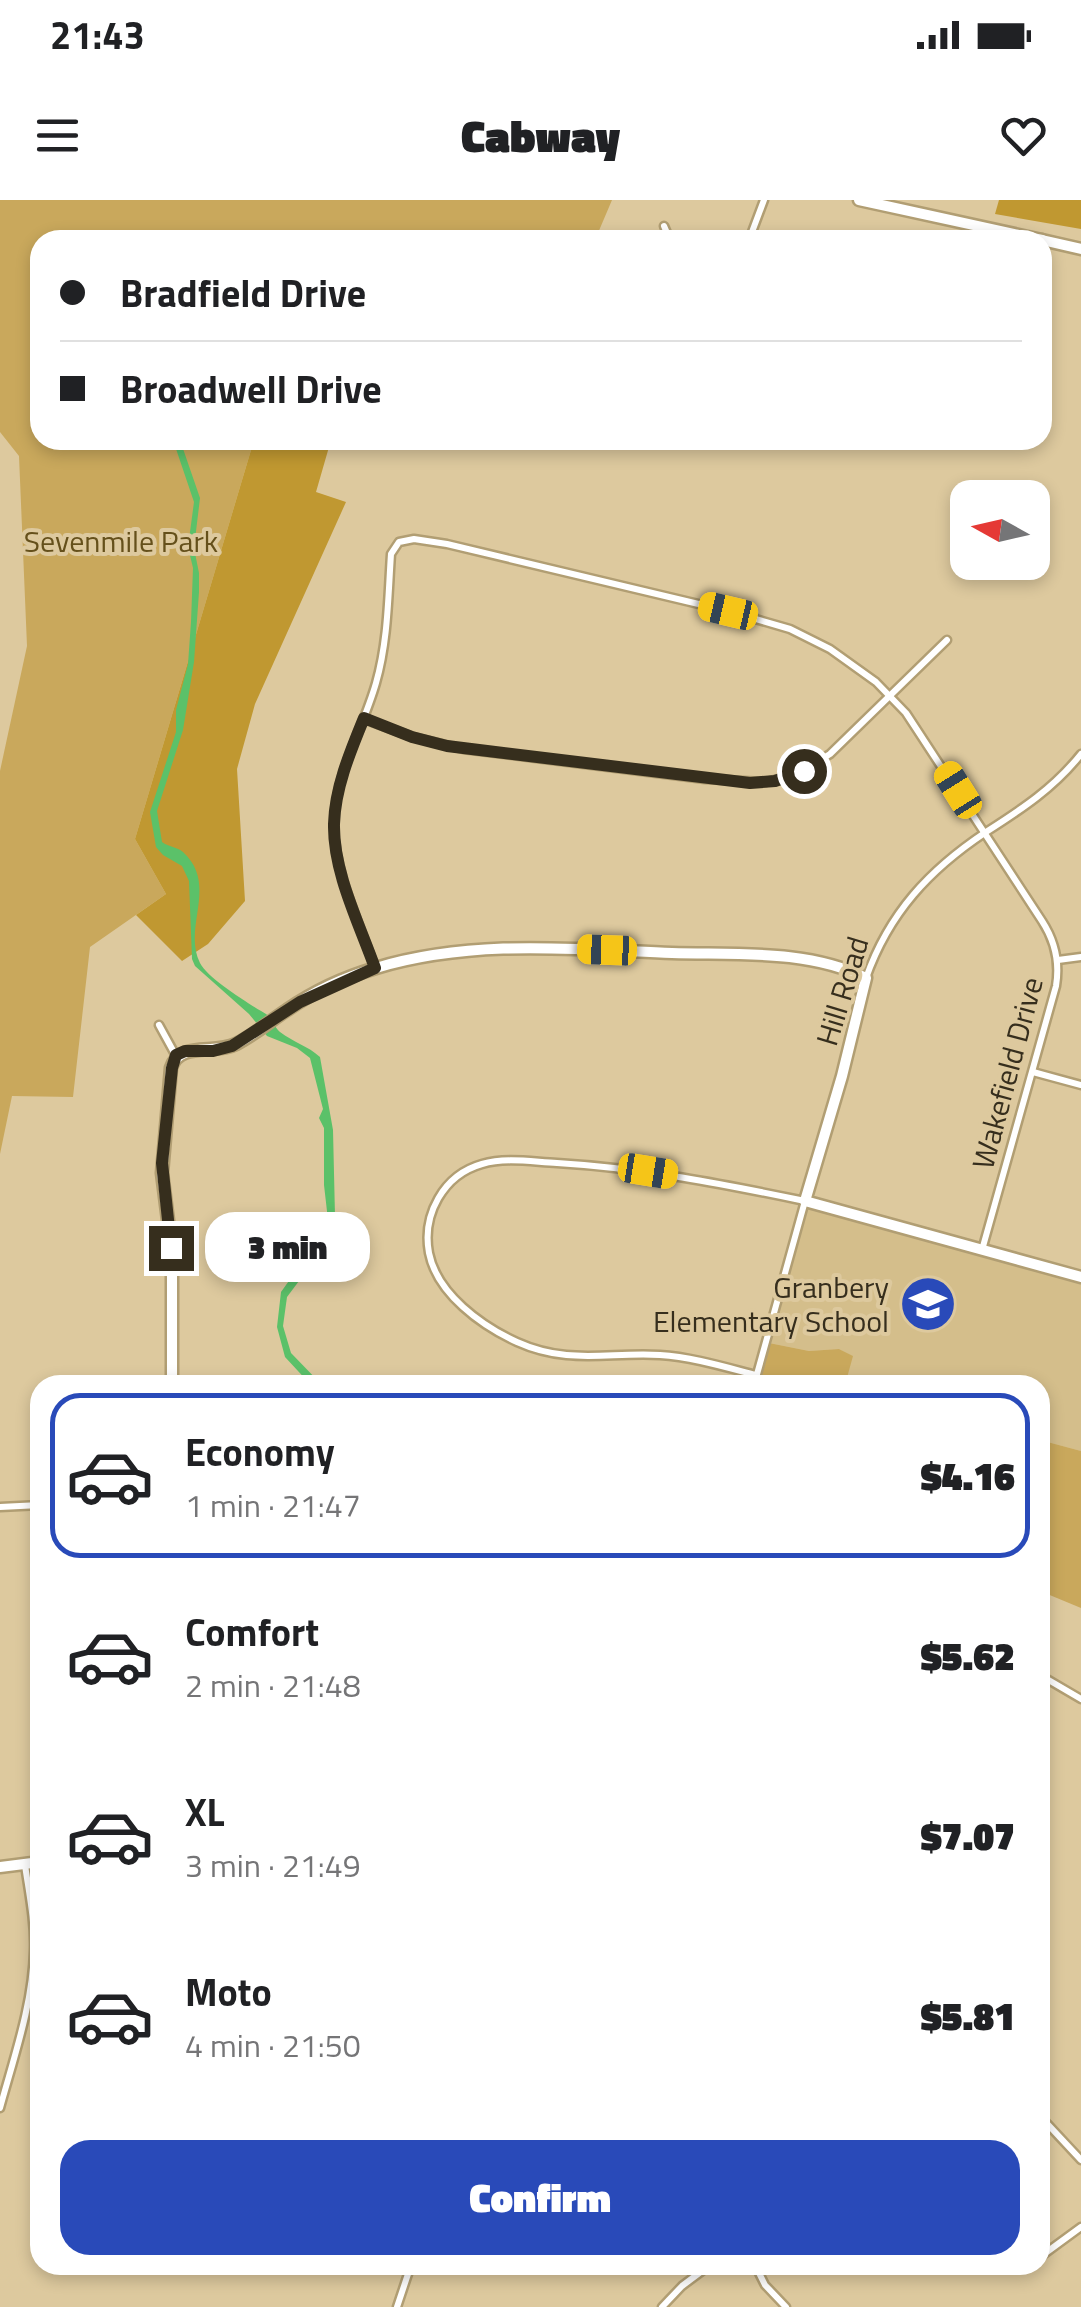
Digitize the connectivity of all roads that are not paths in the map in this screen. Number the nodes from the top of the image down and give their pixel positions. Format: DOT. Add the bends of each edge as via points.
graph roads {
  1 [pos="764,200"];
  2 [pos="859,200"];
  3 [pos="664,226"];
  4 [pos="666,230"];
  5 [pos="753,230"];
  6 [pos="996,230"];
  7 [pos="1052,242"];
  8 [pos="1081,249"];
  9 [pos="948,640"];
  10 [pos="890,695"];
  11 [pos="364,718"];
  12 [pos="1081,754"];
  13 [pos="985,833"];
  14 [pos="1081,957"];
  15 [pos="1058,960"];
  16 [pos="375,968"];
  17 [pos="866,978"];
  18 [pos="159,1026"];
  19 [pos="176,1056"];
  20 [pos="1033,1072"];
  21 [pos="1081,1085"];
  22 [pos="805,1202"];
  23 [pos="982,1250"];
  24 [pos="1081,1277"];
  25 [pos="172,1375"];
  26 [pos="756,1375"];
  27 [pos="30,1506"];
  28 [pos="0,1507"];
  29 [pos="1050,1681"];
  30 [pos="1081,1698"];
  31 [pos="30,1863"];
  32 [pos="25,1864"];
  33 [pos="0,1867"];
  34 [pos="30,1901"];
  35 [pos="30,1986"];
  36 [pos="0,2108"];
  37 [pos="1050,2127"];
  38 [pos="1081,2160"];
  39 [pos="1081,2227"];
  40 [pos="1050,2250"];
  41 [pos="407,2275"];
  42 [pos="697,2275"];
  43 [pos="760,2275"];
  44 [pos="396,2307"];
  45 [pos="662,2307"];
  46 [pos="786,2307"];
  1 -- 5 [label="street"];
  2 -- 6 [label="street"];
  3 -- 4 [label="street"];
  7 -- 8 [label="street"];
  9 -- 10 [label="street"];
  10 -- 11 [label="street" via="812,766 759,783 447,746"];
  10 -- 11 [label="street, Wakefield Drive" via="830,649 776,624 414,539 402,540 391,554 383,656"];
  10 -- 13 [label="street, Wakefield Drive"];
  11 -- 16 [label="street" via="341,782 334,832"];
  12 -- 13 [label="street, Hill Road" via="1046,792"];
  13 -- 15 [label="street, Wakefield Drive" via="1046,927"];
  13 -- 17 [label="street, Hill Road" via="910,895"];
  14 -- 15 [label="street"];
  15 -- 20 [label="street, Wakefield Drive"];
  16 -- 17 [label="street" via="469,950 573,949 812,960"];
  16 -- 19 [label="street" via="318,992 225,1048"];
  17 -- 22 [label="street, Hill Road"];
  18 -- 19 [label="street"];
  19 -- 25 [label="street" via="162,1163 172,1252"];
  20 -- 21 [label="street"];
  20 -- 23 [label="street, Wakefield Drive"];
  22 -- 23 [label="street"];
  22 -- 26 [label="street, Hill Road"];
  22 -- 26 [label="street" via="632,1168 498,1161 472,1167 450,1183 429,1220 429,1253 438,1277 475,1317 512,1340 566,1356 667,1356"];
  23 -- 24 [label="street"];
  27 -- 28 [label="street"];
  29 -- 30 [label="street"];
  31 -- 32 [label="street"];
  32 -- 33 [label="street"];
  32 -- 34 [label="street"];
  35 -- 36 [label="street"];
  37 -- 38 [label="street"];
  39 -- 40 [label="street"];
  41 -- 44 [label="street"];
  42 -- 45 [label="street"];
  43 -- 46 [label="street"];
}
